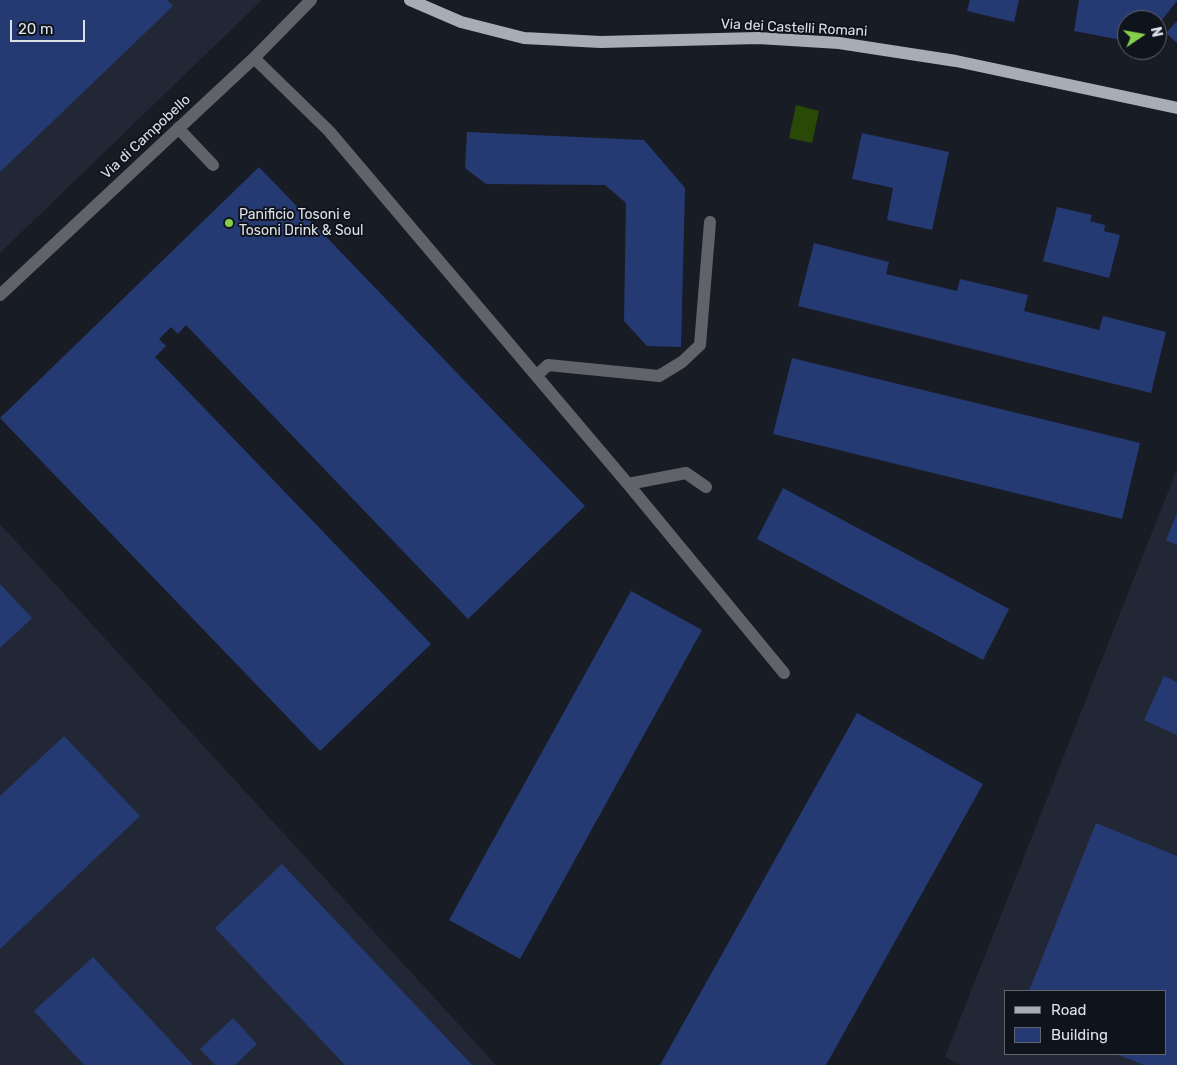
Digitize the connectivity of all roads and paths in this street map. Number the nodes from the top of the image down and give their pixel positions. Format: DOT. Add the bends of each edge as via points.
graph roads {
  1 [pos="311,0"];
  2 [pos="410,0"];
  3 [pos="254,58"];
  4 [pos="1177,108"];
  5 [pos="178,128"];
  6 [pos="212,165"];
  7 [pos="710,222"];
  8 [pos="0,295"];
  9 [pos="537,376"];
  10 [pos="628,484"];
  11 [pos="706,486"];
  12 [pos="784,673"];
  1 -- 3 [label="street, Via di Campobello"];
  2 -- 4 [label="main road, Via dei Castelli Romani" via="461,22 524,38 601,42 758,38 838,43 956,61"];
  3 -- 5 [label="street, Via di Campobello"];
  3 -- 9 [label="street" via="329,131"];
  5 -- 6 [label="street"];
  5 -- 8 [label="street, Via di Campobello"];
  7 -- 9 [label="street" via="700,344 682,362 659,376 548,365"];
  9 -- 10 [label="street"];
  10 -- 11 [label="street" via="686,473"];
  10 -- 12 [label="street"];
}
